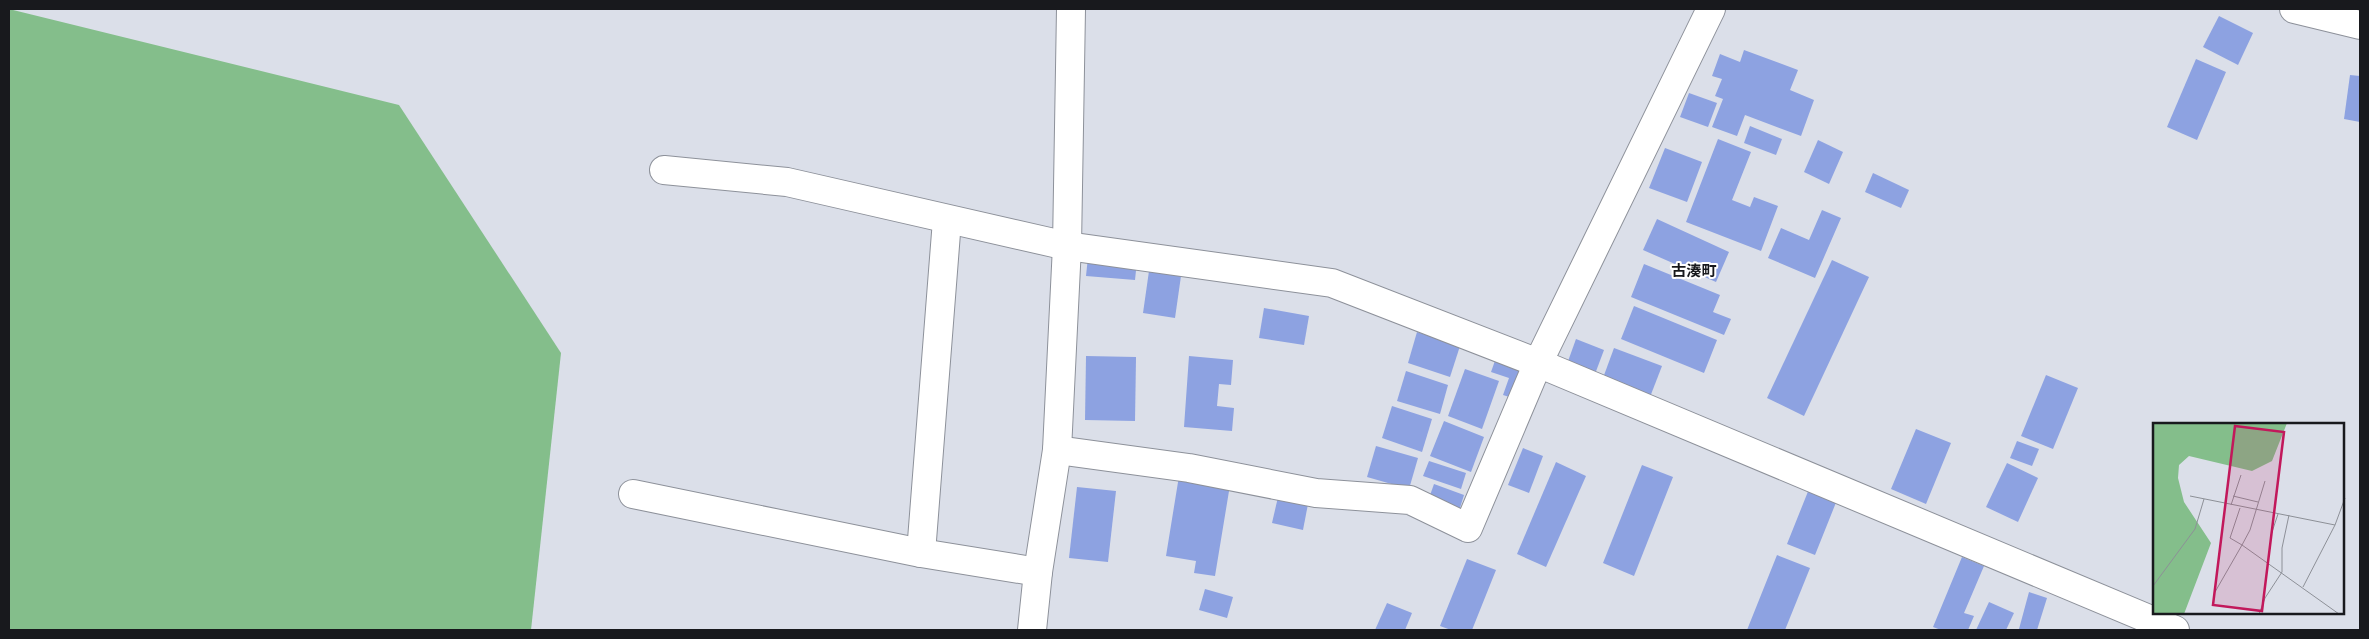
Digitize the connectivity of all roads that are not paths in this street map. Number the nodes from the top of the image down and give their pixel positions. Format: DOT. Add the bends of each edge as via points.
graph roads {
  1 [pos="1071,9"];
  2 [pos="1711,9"];
  3 [pos="2294,9"];
  4 [pos="2360,25"];
  5 [pos="664,170"];
  6 [pos="947,220"];
  7 [pos="1067,246"];
  8 [pos="1538,363"];
  9 [pos="1057,450"];
  10 [pos="633,494"];
  11 [pos="921,552"];
  12 [pos="1038,572"];
  13 [pos="1032,630"];
  14 [pos="2175,630"];
  1 -- 7 [label="street"];
  2 -- 8 [label="street"];
  3 -- 4 [label="street"];
  5 -- 6 [label="street" via="787,182"];
  6 -- 7 [label="street"];
  6 -- 11 [label="street"];
  7 -- 8 [label="street" via="1332,284"];
  7 -- 9 [label="street"];
  8 -- 9 [label="street" via="1468,528 1410,500 1316,493 1189,468"];
  8 -- 14 [label="street"];
  9 -- 12 [label="street"];
  10 -- 11 [label="street"];
  11 -- 12 [label="street"];
  12 -- 13 [label="street"];
}
